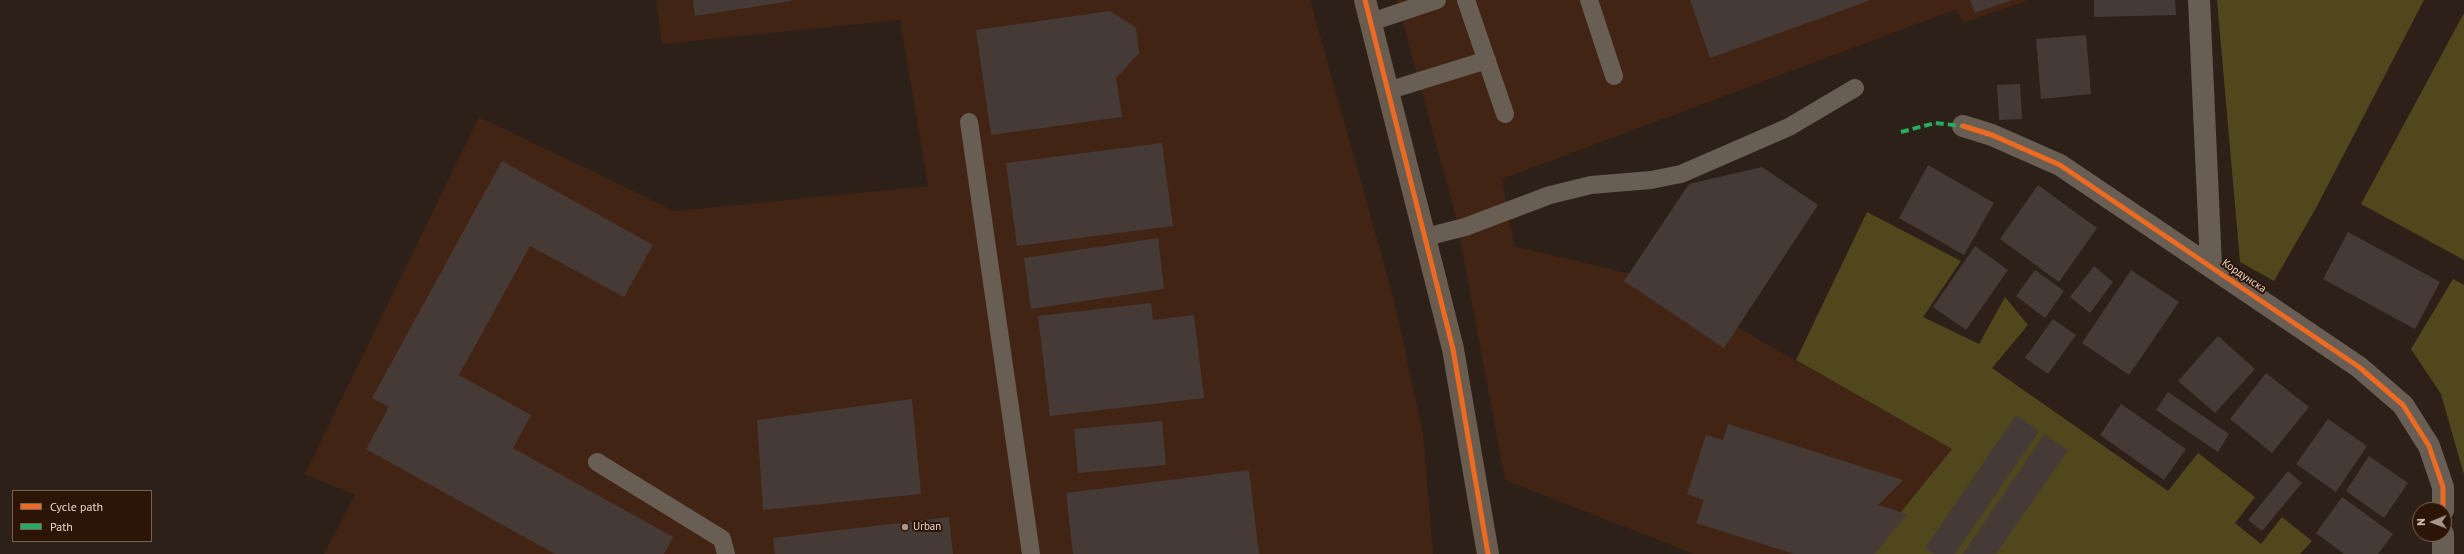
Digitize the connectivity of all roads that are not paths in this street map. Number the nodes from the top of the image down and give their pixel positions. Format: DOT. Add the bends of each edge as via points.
graph roads {
  1 [pos="1365,0"];
  2 [pos="1437,0"];
  3 [pos="1466,0"];
  4 [pos="1589,0"];
  5 [pos="2199,0"];
  6 [pos="1371,22"];
  7 [pos="1487,60"];
  8 [pos="1614,76"];
  9 [pos="1856,88"];
  10 [pos="1387,91"];
  11 [pos="1505,114"];
  12 [pos="970,122"];
  13 [pos="1963,126"];
  14 [pos="1426,237"];
  15 [pos="2211,266"];
  16 [pos="597,462"];
  17 [pos="2443,502"];
  18 [pos="2443,542"];
  19 [pos="726,554"];
  20 [pos="1030,554"];
  21 [pos="1488,554"];
  22 [pos="2443,554"];
  1 -- 6 [label="main road"];
  2 -- 6 [label="lane"];
  3 -- 7 [label="lane"];
  4 -- 8 [label="lane"];
  5 -- 15 [label="street"];
  6 -- 10 [label="main road"];
  7 -- 10 [label="lane"];
  7 -- 11 [label="lane"];
  9 -- 14 [label="lane" via="1789,127 1681,174 1651,180 1590,185 1550,195 1465,226"];
  10 -- 14 [label="main road"];
  12 -- 20 [label="lane"];
  13 -- 15 [label="street, Кордунска" via="1992,135 2060,165"];
  14 -- 21 [label="main road" via="1453,349"];
  15 -- 17 [label="street, Кордунска" via="2359,367 2403,404 2429,446 2443,487"];
  16 -- 19 [label="lane" via="722,538"];
  18 -- 22 [label="street"];
}
